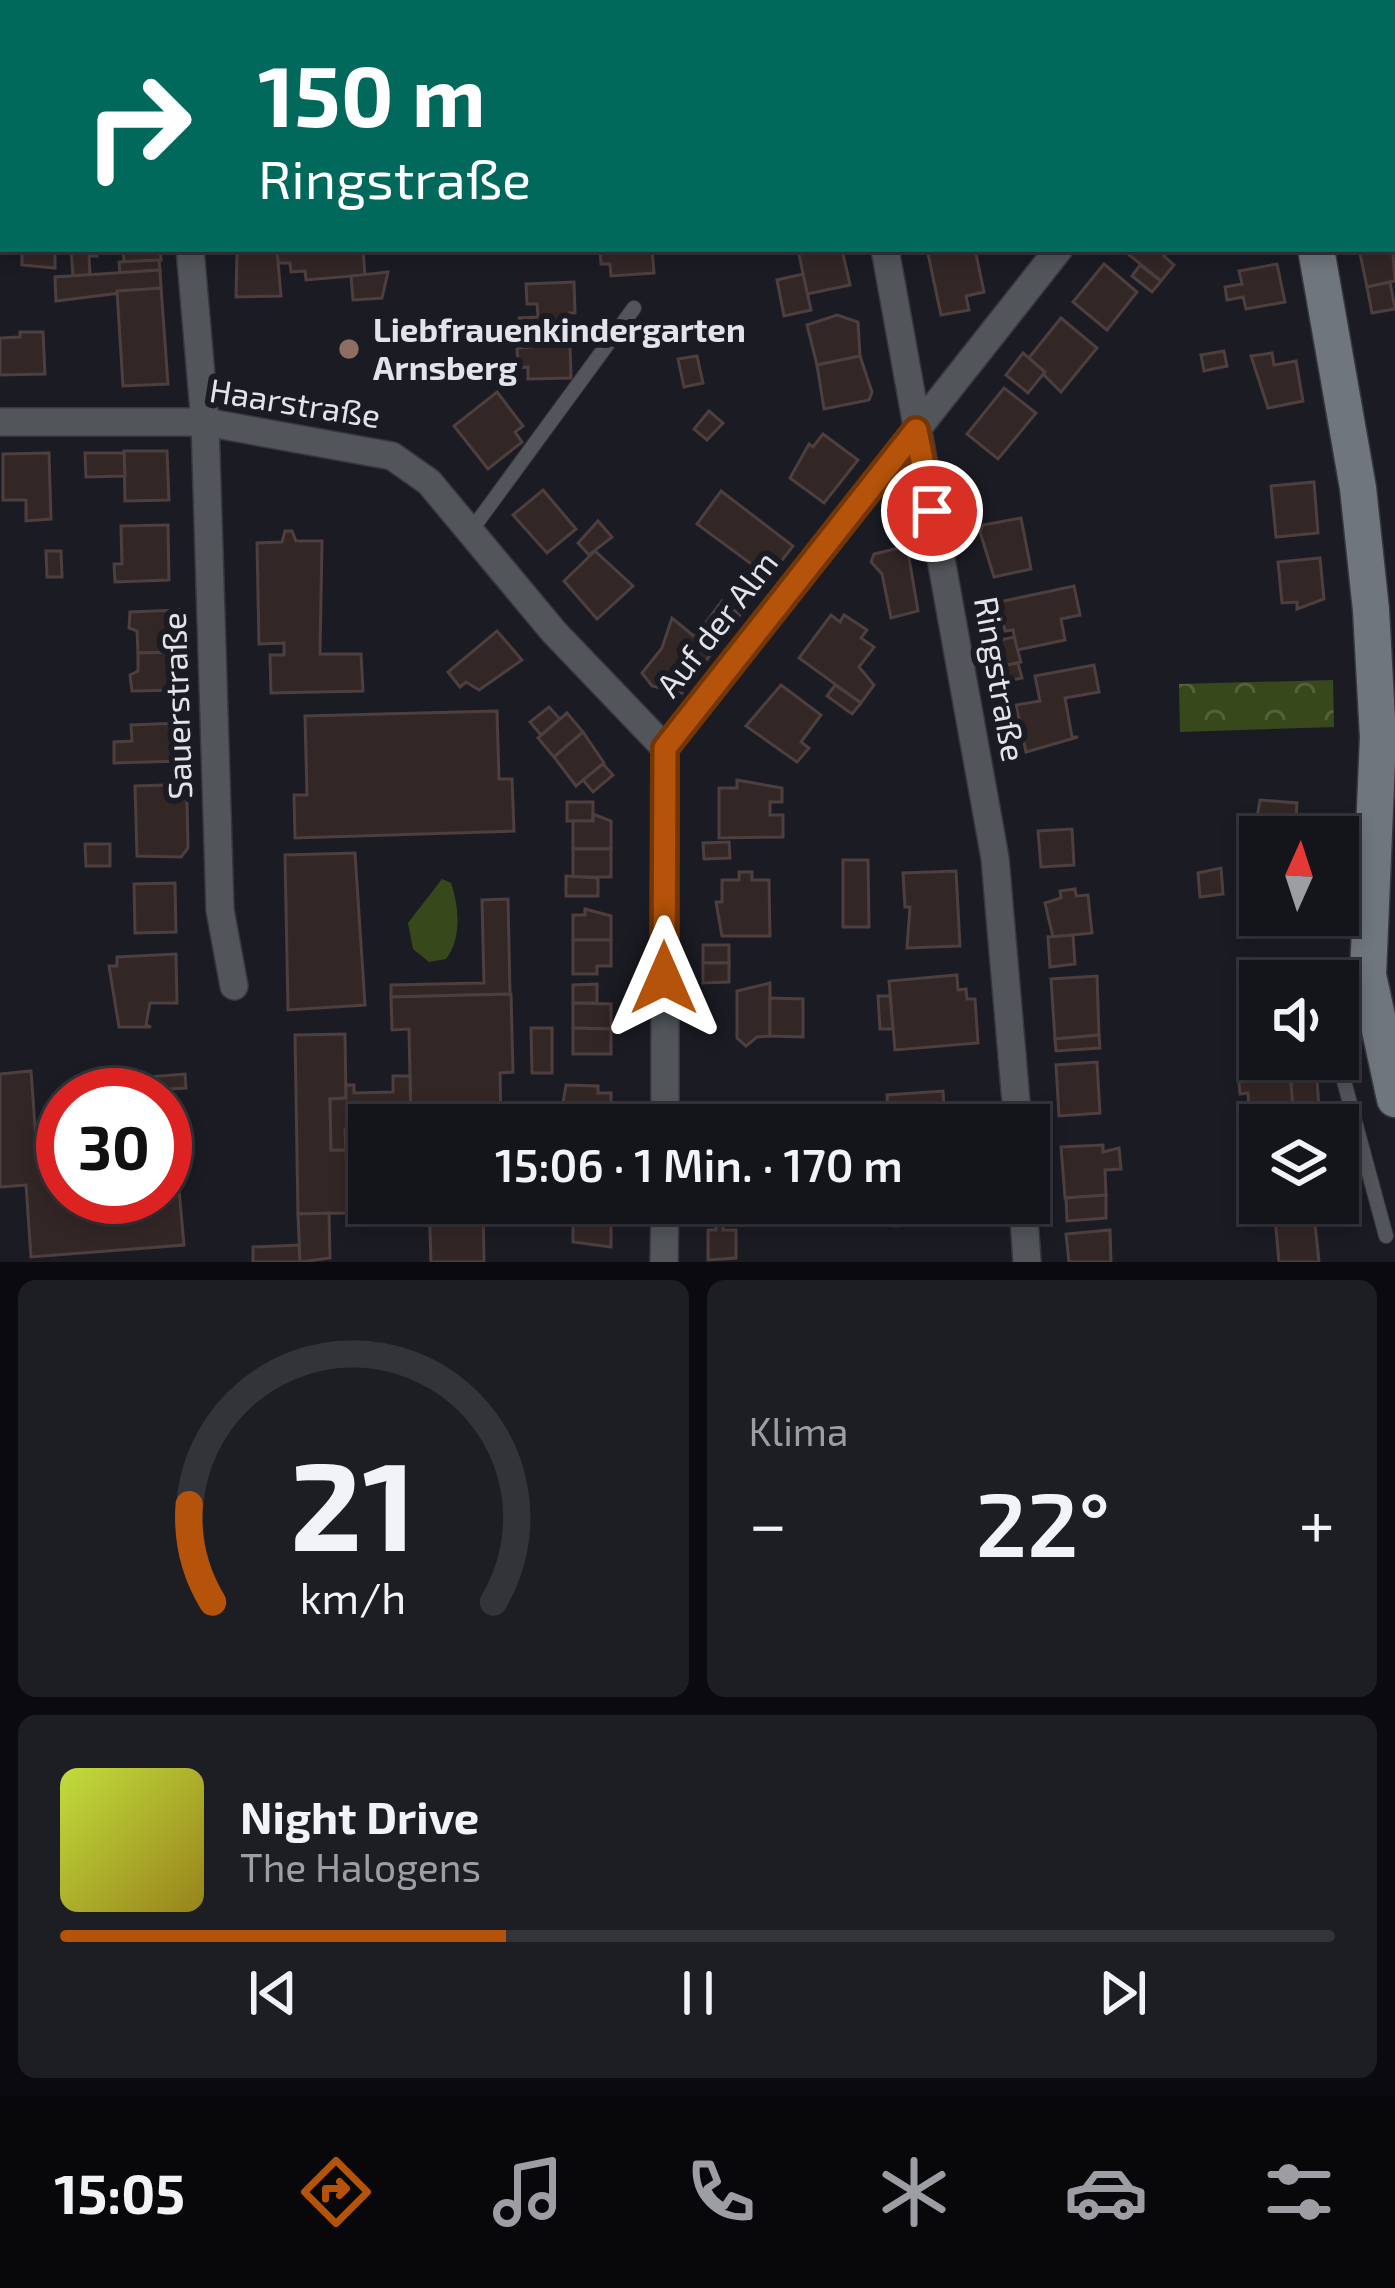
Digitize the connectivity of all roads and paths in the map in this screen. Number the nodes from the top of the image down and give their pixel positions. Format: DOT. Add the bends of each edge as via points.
graph roads {
  1 [pos="190,252"];
  2 [pos="886,252"];
  3 [pos="1057,252"];
  4 [pos="1317,252"];
  5 [pos="634,308"];
  6 [pos="0,422"];
  7 [pos="205,422"];
  8 [pos="916,430"];
  9 [pos="470,532"];
  10 [pos="665,748"];
  11 [pos="234,986"];
  12 [pos="1370,1012"];
  13 [pos="1344,1080"];
  14 [pos="1395,1100"];
  15 [pos="665,1104"];
  16 [pos="1016,1104"];
  17 [pos="665,1224"];
  18 [pos="1025,1224"];
  19 [pos="1387,1236"];
  20 [pos="664,1262"];
  21 [pos="1028,1262"];
  1 -- 7 [label="street, Sauerstraße"];
  2 -- 8 [label="street, Ringstraße"];
  3 -- 8 [label="street, Auf der Alm"];
  4 -- 12 [label="street" via="1358,488 1376,663"];
  5 -- 9 [label="lane"];
  6 -- 7 [label="street, Haarstraße"];
  7 -- 9 [label="street, Haarstraße" via="392,456 429,482"];
  7 -- 11 [label="street, Sauerstraße" via="220,910"];
  8 -- 10 [label="street, Auf der Alm"];
  8 -- 16 [label="street, Ringstraße" via="995,858"];
  9 -- 10 [label="street, Haarstraße"];
  10 -- 15 [label="street, Auf der Alm"];
  12 -- 14 [label="street"];
  13 -- 19 [label="lane"];
  17 -- 20 [label="street"];
  18 -- 21 [label="street"];
}
